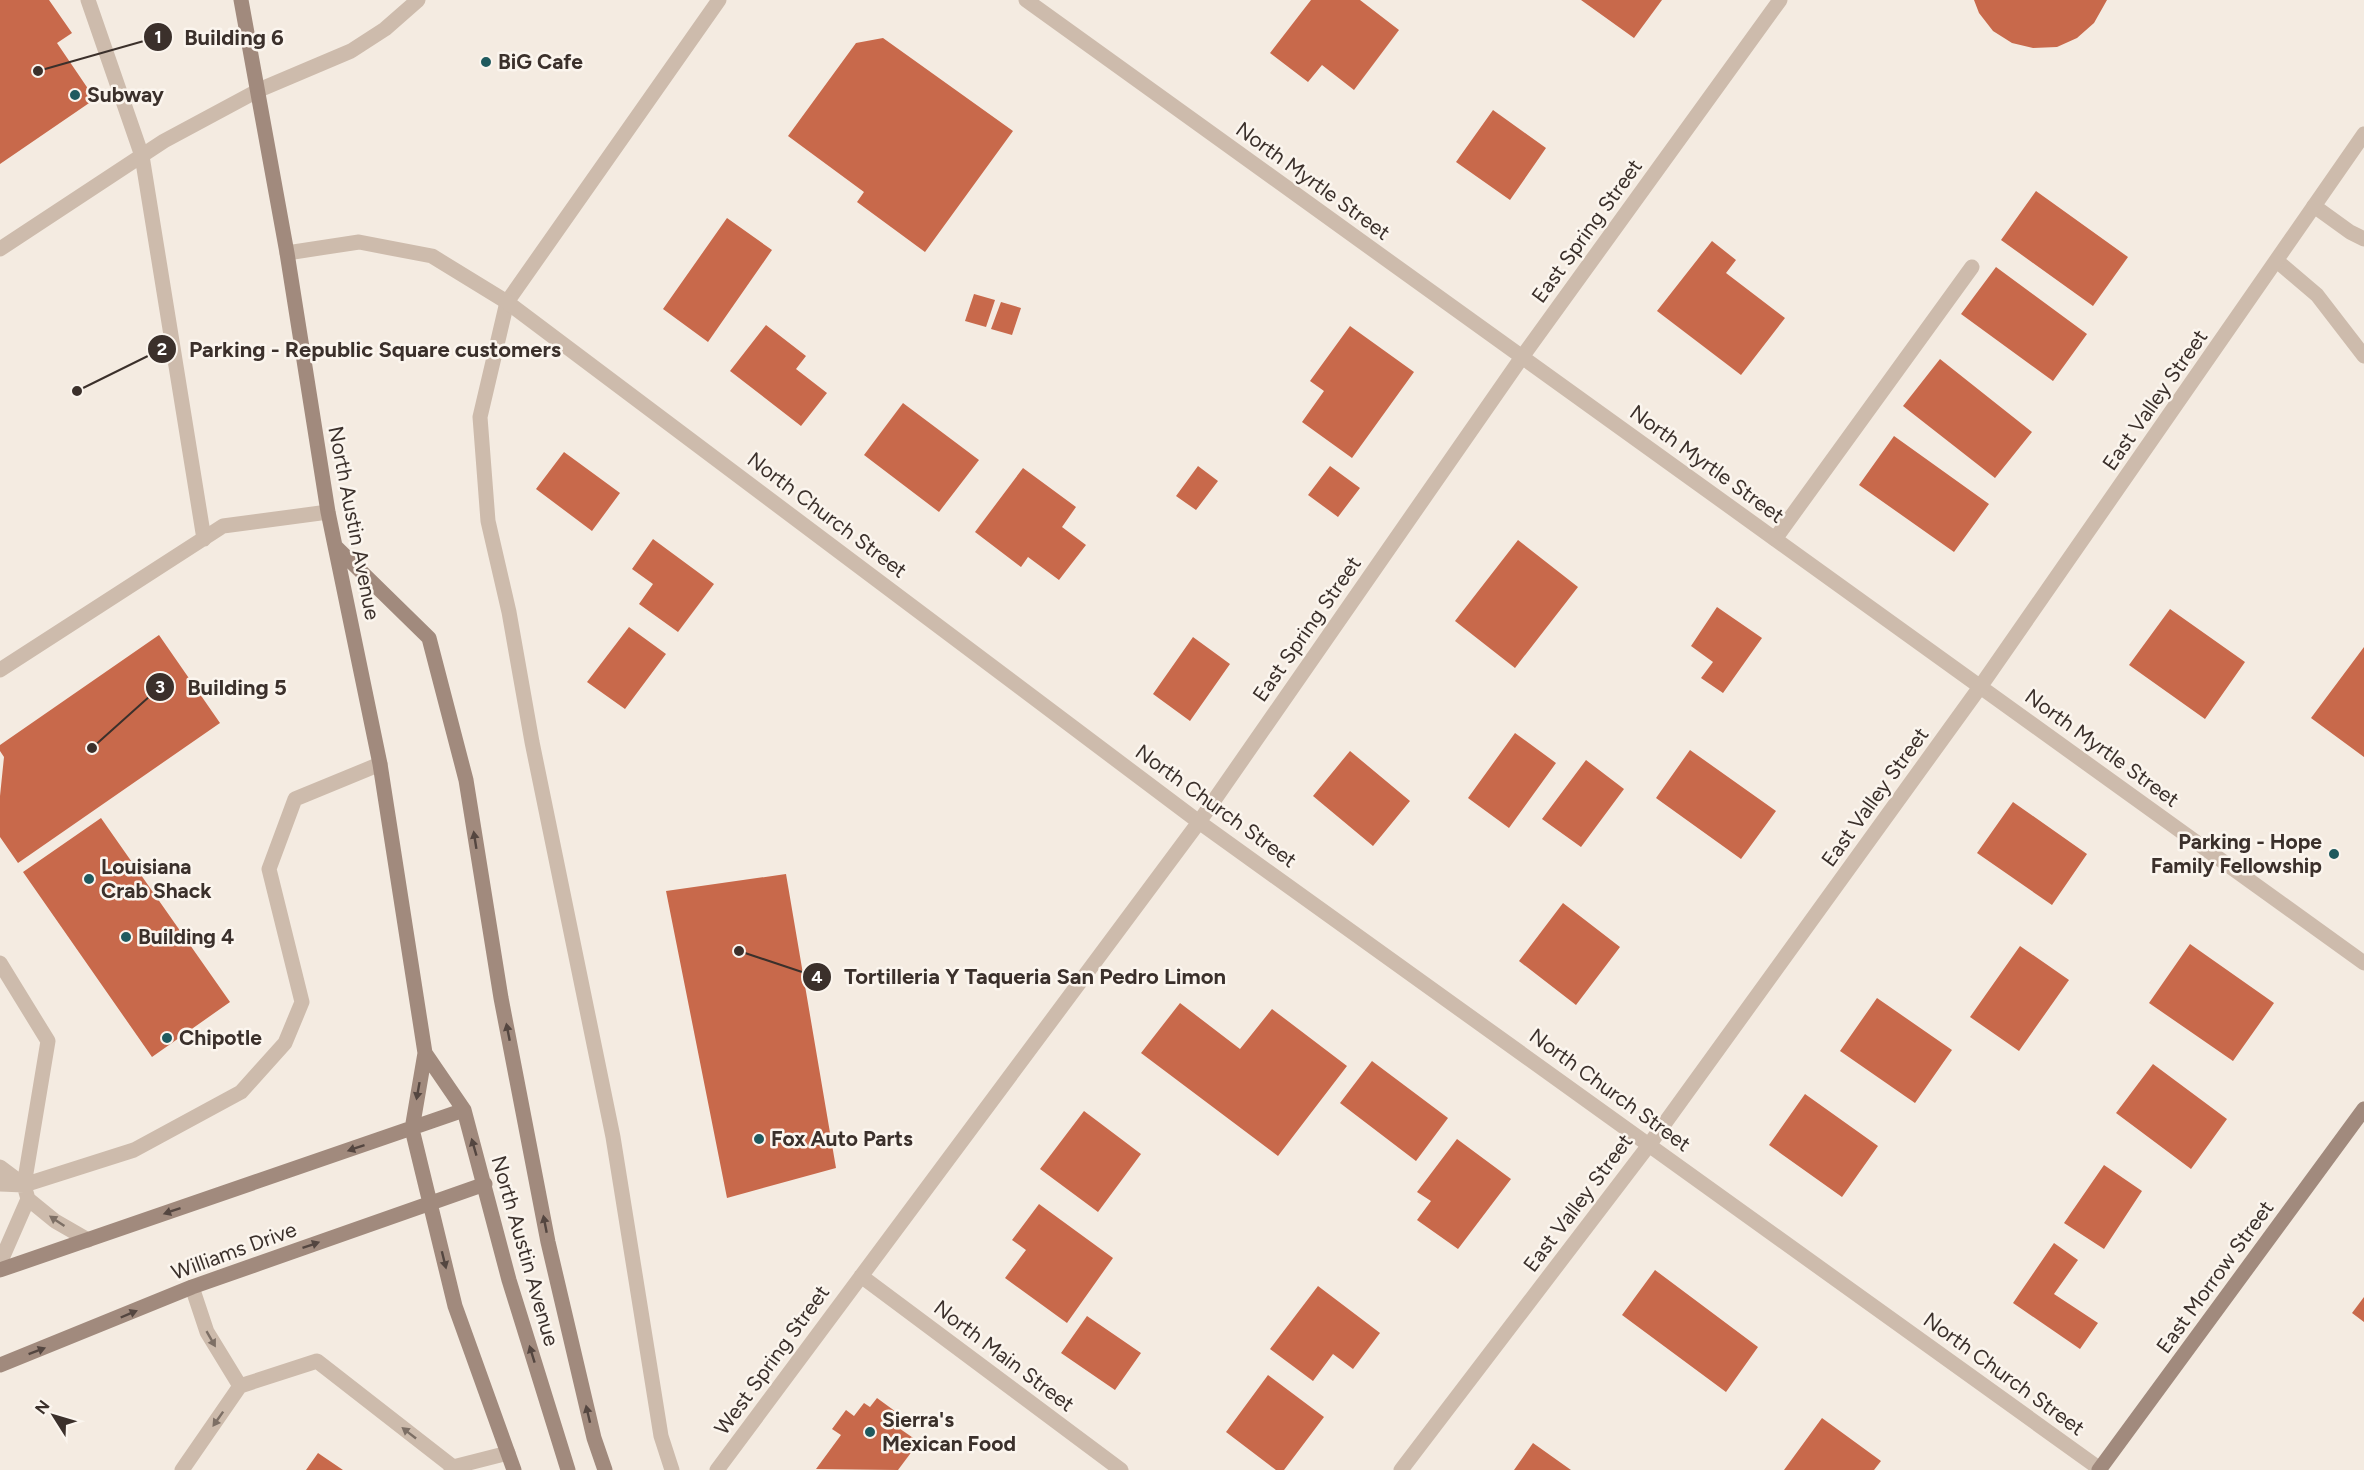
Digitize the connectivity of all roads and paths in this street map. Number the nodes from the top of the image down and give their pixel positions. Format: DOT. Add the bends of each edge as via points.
graph roads {
  1 [pos="88,0"];
  2 [pos="241,0"];
  3 [pos="418,0"];
  4 [pos="719,0"];
  5 [pos="1026,0"];
  6 [pos="1780,0"];
  7 [pos="259,90"];
  8 [pos="2364,134"];
  9 [pos="142,156"];
  10 [pos="2314,207"];
  11 [pos="2364,239"];
  12 [pos="0,249"];
  13 [pos="287,253"];
  14 [pos="2277,261"];
  15 [pos="1972,267"];
  16 [pos="507,302"];
  17 [pos="2364,356"];
  18 [pos="1522,357"];
  19 [pos="328,512"];
  20 [pos="204,539"];
  21 [pos="1775,539"];
  22 [pos="335,546"];
  23 [pos="0,670"];
  24 [pos="1980,687"];
  25 [pos="380,764"];
  26 [pos="1199,822"];
  27 [pos="0,963"];
  28 [pos="2364,963"];
  29 [pos="425,1053"];
  30 [pos="2364,1109"];
  31 [pos="464,1110"];
  32 [pos="412,1128"];
  33 [pos="1649,1145"];
  34 [pos="0,1167"];
  35 [pos="0,1184"];
  36 [pos="485,1184"];
  37 [pos="26,1192"];
  38 [pos="430,1203"];
  39 [pos="88,1240"];
  40 [pos="0,1263"];
  41 [pos="0,1270"];
  42 [pos="861,1276"];
  43 [pos="192,1287"];
  44 [pos="0,1365"];
  45 [pos="240,1386"];
  46 [pos="508,1454"];
  47 [pos="721,1465"];
  48 [pos="452,1468"];
  49 [pos="182,1470"];
  50 [pos="514,1470"];
  51 [pos="568,1470"];
  52 [pos="605,1470"];
  53 [pos="672,1470"];
  54 [pos="1121,1470"];
  55 [pos="1401,1470"];
  56 [pos="2099,1470"];
  1 -- 9 [label="street"];
  2 -- 7 [label="main road, North Austin Avenue"];
  3 -- 7 [label="street" via="385,29 351,51"];
  4 -- 16 [label="street"];
  5 -- 18 [label="street, North Myrtle Street"];
  6 -- 18 [label="street, East Spring Street"];
  7 -- 9 [label="street"];
  7 -- 13 [label="main road, North Austin Avenue"];
  8 -- 10 [label="street, East Valley Street"];
  9 -- 12 [label="street"];
  9 -- 20 [label="street"];
  10 -- 11 [label="street"];
  10 -- 14 [label="street, East Valley Street"];
  13 -- 16 [label="street, North Church Street" via="359,242 432,256"];
  13 -- 19 [label="main road, North Austin Avenue"];
  14 -- 17 [label="street" via="2317,295"];
  14 -- 24 [label="street, East Valley Street"];
  15 -- 21 [label="street"];
  16 -- 26 [label="street, North Church Street"];
  16 -- 53 [label="street" via="480,417 488,521 613,1137 661,1436"];
  18 -- 21 [label="street, North Myrtle Street"];
  18 -- 26 [label="street, East Spring Street"];
  19 -- 20 [label="street" via="223,526"];
  19 -- 22 [label="main road, North Austin Avenue"];
  20 -- 23 [label="street"];
  21 -- 24 [label="street, North Myrtle Street"];
  22 -- 25 [label="main road, North Austin Avenue"];
  52 -- 22 [label="main road, one-way" via="548,1242 501,998 465,780 429,638"];
  24 -- 28 [label="street, North Myrtle Street"];
  24 -- 33 [label="street, East Valley Street"];
  25 -- 29 [label="main road, North Austin Avenue"];
  25 -- 37 [label="street" via="296,799 269,869 302,1002 285,1042 241,1092 134,1150"];
  26 -- 33 [label="street, North Church Street"];
  26 -- 42 [label="street, East Spring Street"];
  27 -- 37 [label="street" via="48,1041"];
  29 -- 31 [label="main road, North Austin Avenue"];
  29 -- 32 [label="main road, North Austin Avenue, one-way"];
  30 -- 56 [label="main road, East Morrow Street"];
  31 -- 32 [label="main road"];
  36 -- 31 [label="main road, North Austin Avenue, one-way"];
  32 -- 38 [label="main road, North Austin Avenue"];
  32 -- 39 [label="main road, one-way"];
  33 -- 55 [label="street, East Valley Street"];
  33 -- 56 [label="street, North Church Street"];
  34 -- 37 [label="street"];
  35 -- 37 [label="street"];
  36 -- 38 [label="main road, Williams Drive"];
  51 -- 36 [label="main road, North Austin Avenue, one-way" via="509,1281"];
  39 -- 37 [label="street, one-way" via="55,1221"];
  37 -- 40 [label="street"];
  43 -- 38 [label="main road, Williams Drive, one-way"];
  38 -- 46 [label="main road, North Austin Avenue, one-way" via="455,1306"];
  39 -- 41 [label="main road"];
  42 -- 47 [label="street, West Spring Street"];
  42 -- 54 [label="street, North Main Street"];
  44 -- 43 [label="main road, Williams Drive, one-way"];
  43 -- 45 [label="street, one-way" via="207,1332"];
  48 -- 45 [label="street, one-way" via="317,1361"];
  45 -- 49 [label="street, one-way"];
  46 -- 48 [label="street"];
  46 -- 50 [label="main road, North Austin Avenue"];
}
